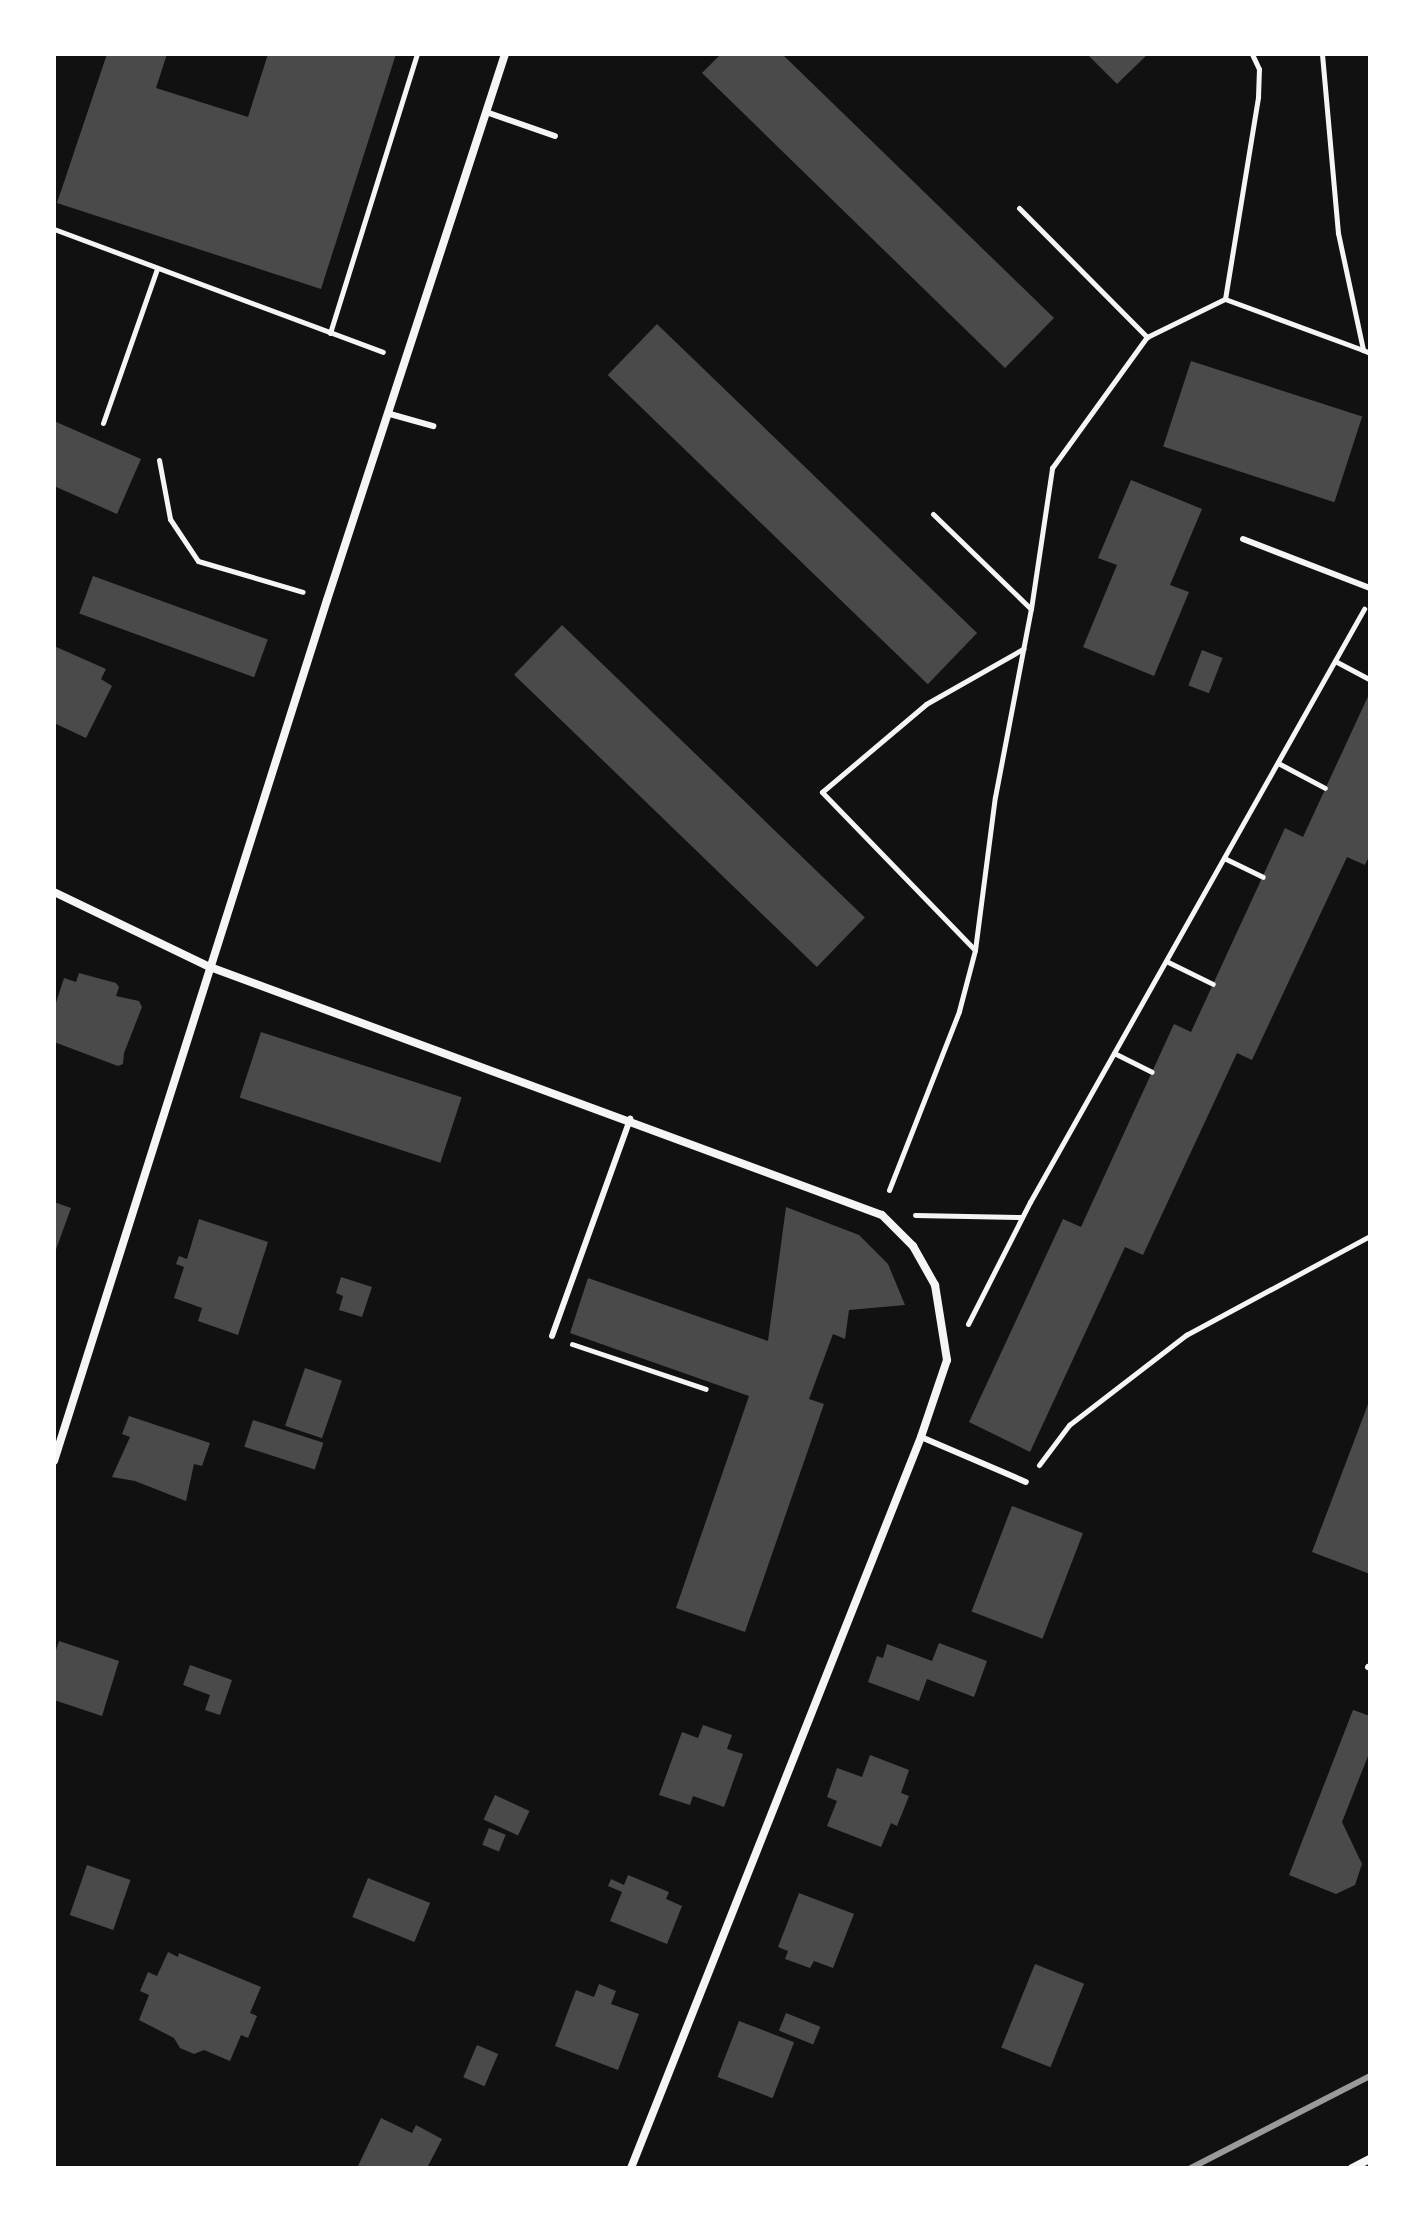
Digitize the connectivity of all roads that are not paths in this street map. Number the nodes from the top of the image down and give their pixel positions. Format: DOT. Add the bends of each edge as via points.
graph roads {
  1 [pos="505,54"];
  2 [pos="486,112"];
  3 [pos="555,136"];
  4 [pos="390,414"];
  5 [pos="433,426"];
  6 [pos="1243,539"];
  7 [pos="1370,588"];
  8 [pos="54,892"];
  9 [pos="210,967"];
  10 [pos="630,1119"];
  11 [pos="552,1336"];
  12 [pos="921,1437"];
  13 [pos="54,1461"];
  14 [pos="1026,1482"];
  15 [pos="1370,2159"];
  16 [pos="631,2168"];
  17 [pos="1352,2168"];
  1 -- 2 [label="street"];
  2 -- 3 [label="lane"];
  2 -- 4 [label="street"];
  4 -- 5 [label="lane"];
  4 -- 9 [label="street"];
  6 -- 7 [label="lane"];
  8 -- 9 [label="street"];
  9 -- 10 [label="street"];
  9 -- 13 [label="street"];
  10 -- 11 [label="lane"];
  10 -- 12 [label="street" via="882,1215 913,1246 935,1285 947,1360"];
  12 -- 14 [label="lane"];
  12 -- 16 [label="street"];
  15 -- 17 [label="street"];
}
